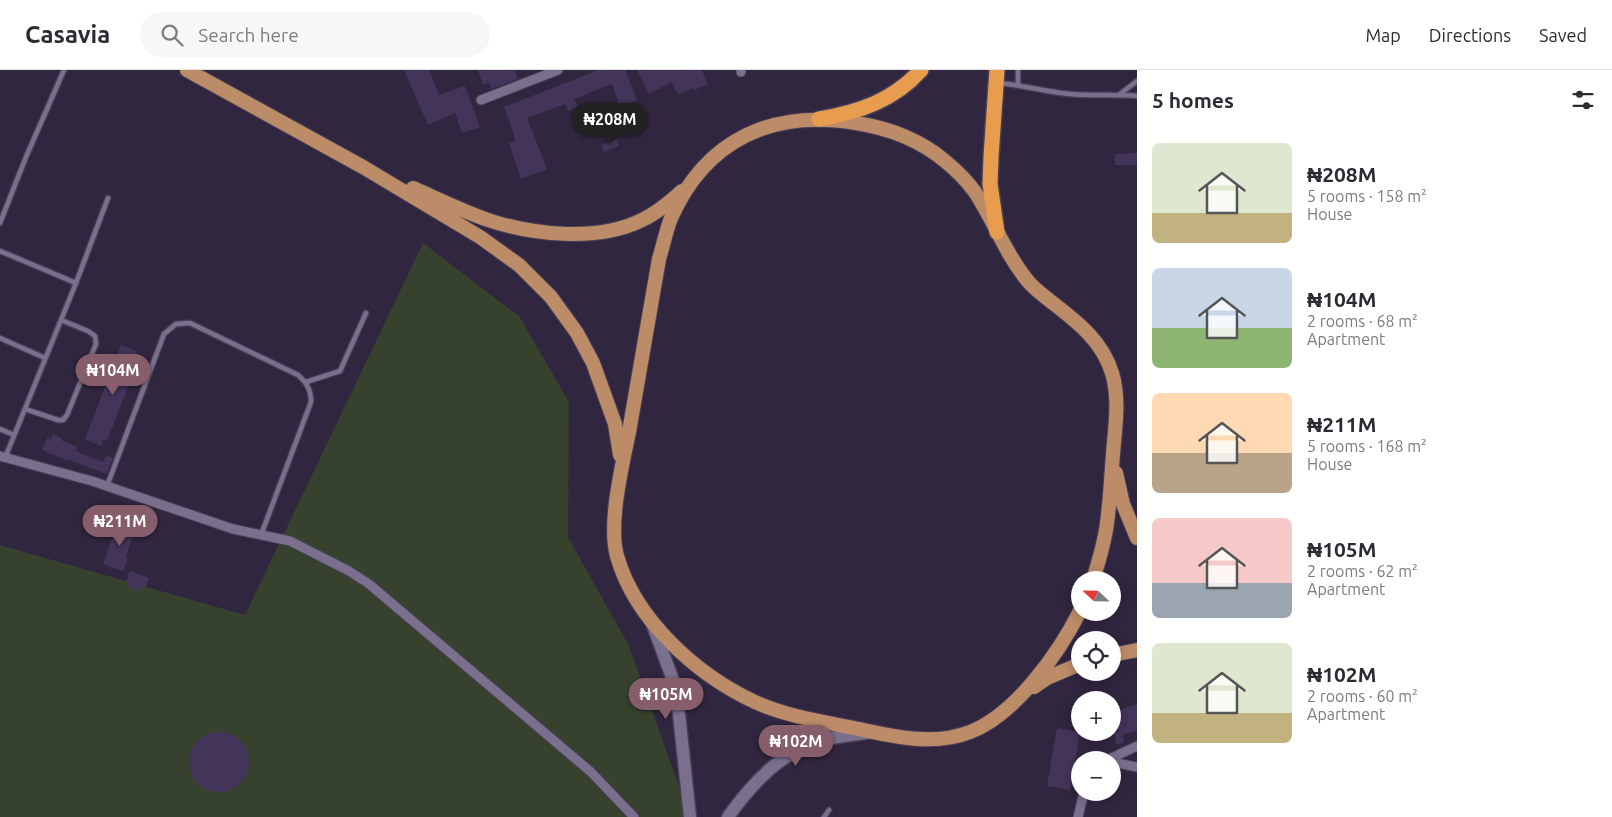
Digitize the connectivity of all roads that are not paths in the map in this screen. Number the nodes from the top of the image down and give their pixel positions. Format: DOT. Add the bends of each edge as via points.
graph roads {
  1 [pos="64,70"];
  2 [pos="187,70"];
  3 [pos="558,70"];
  4 [pos="921,70"];
  5 [pos="1018,70"];
  6 [pos="996,76"];
  7 [pos="1137,81"];
  8 [pos="1018,85"];
  9 [pos="1120,94"];
  10 [pos="1137,96"];
  11 [pos="481,100"];
  12 [pos="819,119"];
  13 [pos="363,167"];
  14 [pos="694,180"];
  15 [pos="108,198"];
  16 [pos="0,223"];
  17 [pos="997,232"];
  18 [pos="0,251"];
  19 [pos="76,283"];
  20 [pos="366,313"];
  21 [pos="60,320"];
  22 [pos="0,338"];
  23 [pos="45,358"];
  24 [pos="306,382"];
  25 [pos="24,409"];
  26 [pos="0,429"];
  27 [pos="14,435"];
  28 [pos="1113,451"];
  29 [pos="2,457"];
  30 [pos="620,481"];
  31 [pos="107,486"];
  32 [pos="261,535"];
  33 [pos="1137,538"];
  34 [pos="1095,571"];
  35 [pos="651,621"];
  36 [pos="1075,621"];
  37 [pos="1137,650"];
  38 [pos="1121,653"];
  39 [pos="1071,668"];
  40 [pos="1020,696"];
  41 [pos="871,732"];
  42 [pos="1137,746"];
  43 [pos="1121,753"];
  44 [pos="1121,764"];
  45 [pos="1137,767"];
  46 [pos="1082,801"];
  47 [pos="829,810"];
  48 [pos="634,817"];
  49 [pos="690,817"];
  50 [pos="728,817"];
  51 [pos="824,817"];
  52 [pos="1078,817"];
  1 -- 16 [label="lane"];
  2 -- 13 [label="main road"];
  3 -- 11 [label="street"];
  4 -- 12 [label="highway" via="885,99 847,114"];
  5 -- 8 [label="lane"];
  6 -- 8 [label="lane"];
  6 -- 17 [label="highway" via="990,184"];
  7 -- 9 [label="lane"];
  8 -- 9 [label="lane" via="1070,94"];
  9 -- 10 [label="lane"];
  12 -- 14 [label="main road" via="769,126 746,135 710,161"];
  12 -- 17 [label="main road" via="892,132 931,150 974,191"];
  13 -- 14 [label="main road" via="488,220 572,234 610,231 641,221 657,212"];
  13 -- 30 [label="main road" via="480,237 519,265 551,297 577,333 606,394 620,448"];
  14 -- 30 [label="main road" via="671,220 659,259"];
  15 -- 19 [label="lane"];
  17 -- 28 [label="main road" via="1016,267 1030,283 1083,327 1106,357 1116,388"];
  18 -- 19 [label="lane"];
  19 -- 21 [label="lane"];
  20 -- 24 [label="lane" via="340,371"];
  21 -- 23 [label="lane"];
  21 -- 25 [label="lane" via="88,331 95,336 96,344 63,420"];
  22 -- 23 [label="lane"];
  23 -- 25 [label="lane"];
  24 -- 31 [label="lane" via="298,375 190,323 176,324 164,334"];
  24 -- 32 [label="lane" via="311,402"];
  25 -- 27 [label="lane"];
  26 -- 27 [label="lane"];
  27 -- 29 [label="lane"];
  28 -- 33 [label="main road" via="1123,504"];
  28 -- 34 [label="main road" via="1106,529"];
  29 -- 31 [label="street"];
  30 -- 35 [label="main road" via="614,537 616,554 634,595"];
  31 -- 32 [label="street" via="233,529"];
  32 -- 48 [label="street" via="290,541 368,584 591,772"];
  35 -- 41 [label="main road" via="684,656 707,674 756,702"];
  35 -- 49 [label="street" via="672,680 679,714"];
  36 -- 40 [label="main road" via="1063,643"];
  37 -- 38 [label="main road"];
  39 -- 40 [label="main road" via="1047,678"];
  40 -- 41 [label="main road" via="995,718 957,737 922,739"];
  41 -- 50 [label="street" via="823,740 780,760 748,789"];
  42 -- 43 [label="street"];
  44 -- 45 [label="street"];
  46 -- 52 [label="street"];
  47 -- 51 [label="lane"];
}
